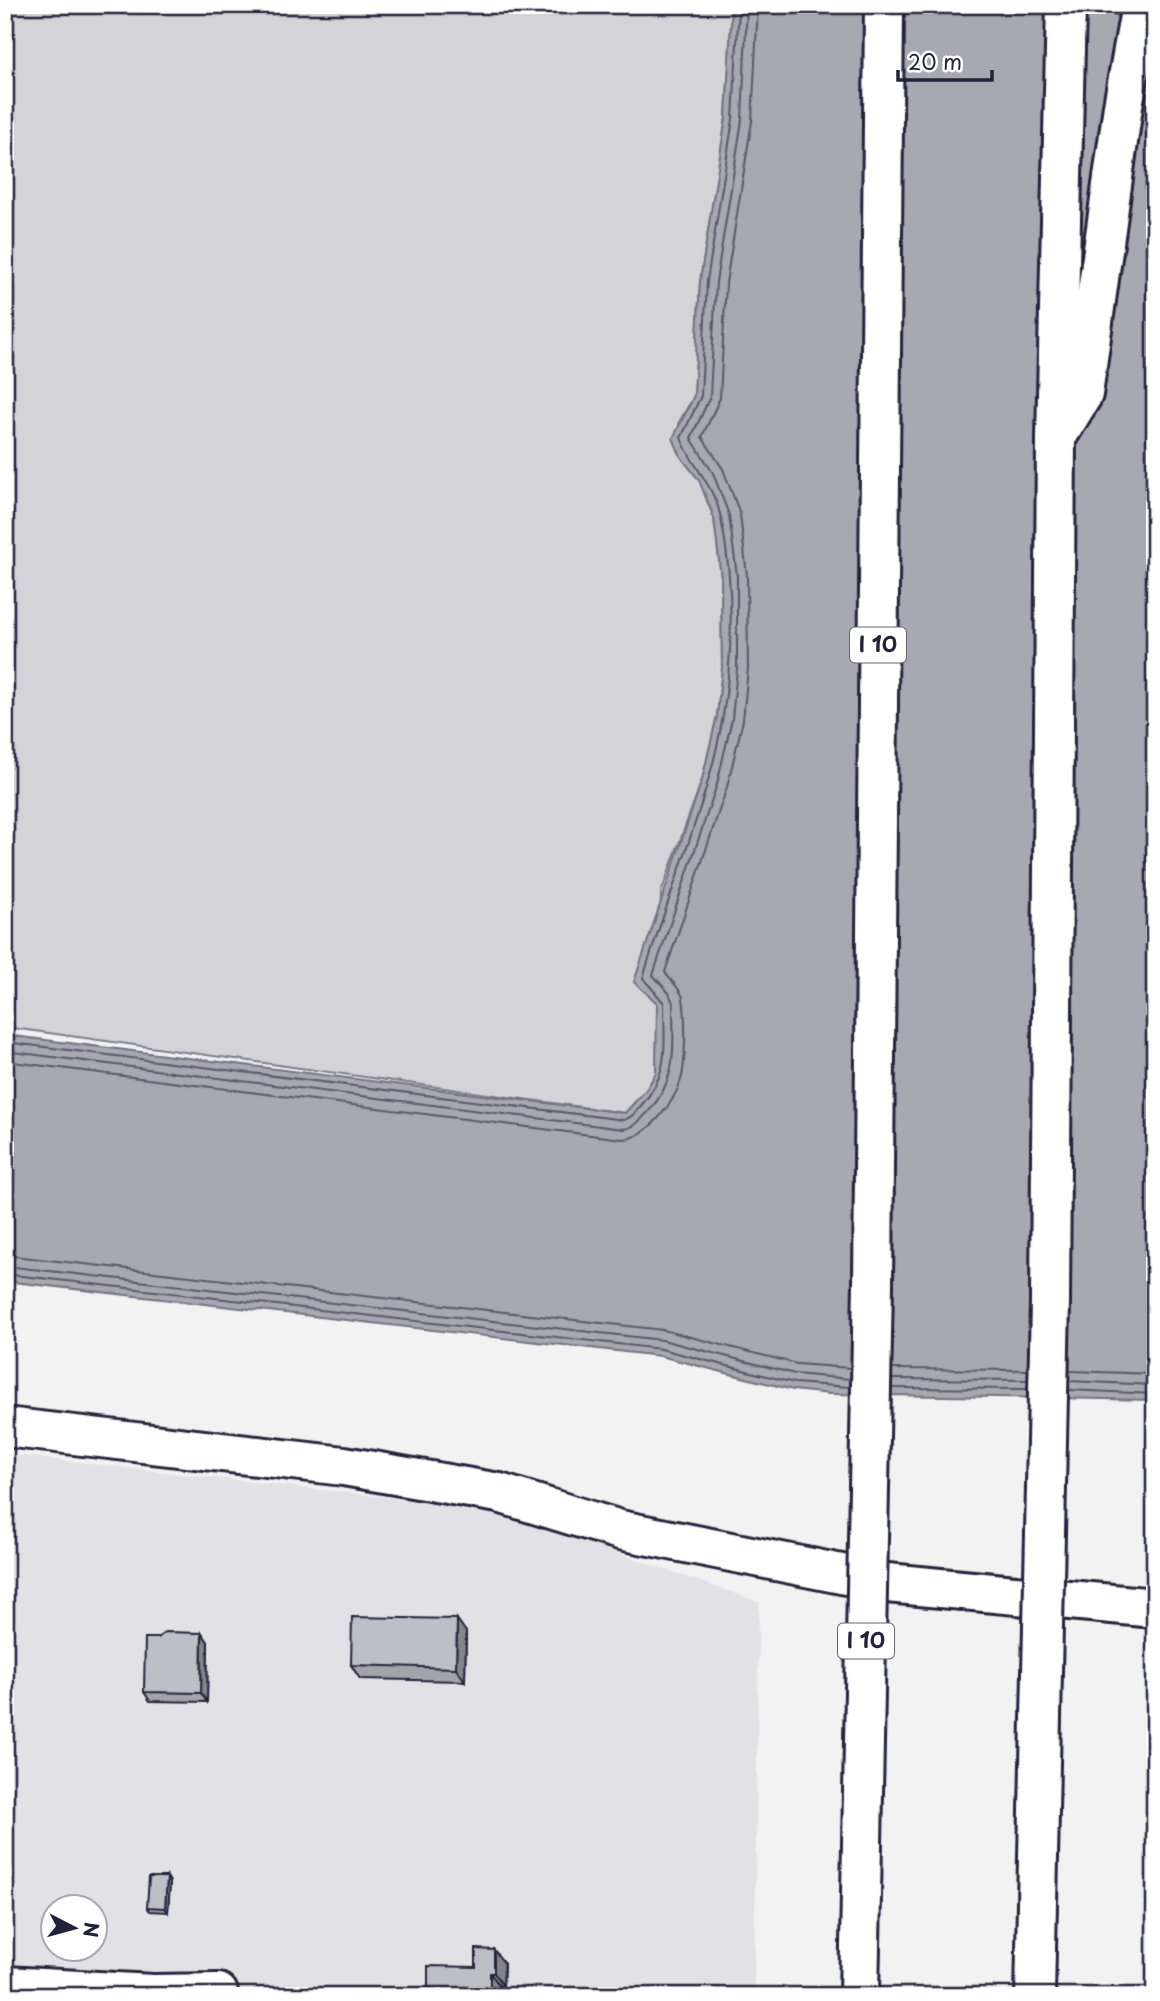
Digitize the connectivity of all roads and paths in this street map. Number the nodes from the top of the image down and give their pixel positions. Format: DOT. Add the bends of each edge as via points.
graph roads {
  1 [pos="884,5"];
  2 [pos="1066,5"];
  3 [pos="1141,5"];
  4 [pos="1056,438"];
  5 [pos="5,1427"];
  6 [pos="1155,1608"];
  7 [pos="5,1986"];
  8 [pos="218,1993"];
  9 [pos="859,1996"];
  10 [pos="1035,1996"];
  1 -- 9 [label="main road, I 10, bridge" via="873,1286"];
  2 -- 4 [label="main road"];
  3 -- 4 [label="main road" via="1083,394"];
  4 -- 10 [label="main road, bridge" via="1050,1302"];
  5 -- 6 [label="main road" via="344,1466 499,1493 620,1530 887,1583"];
  7 -- 8 [label="main road"];
}
